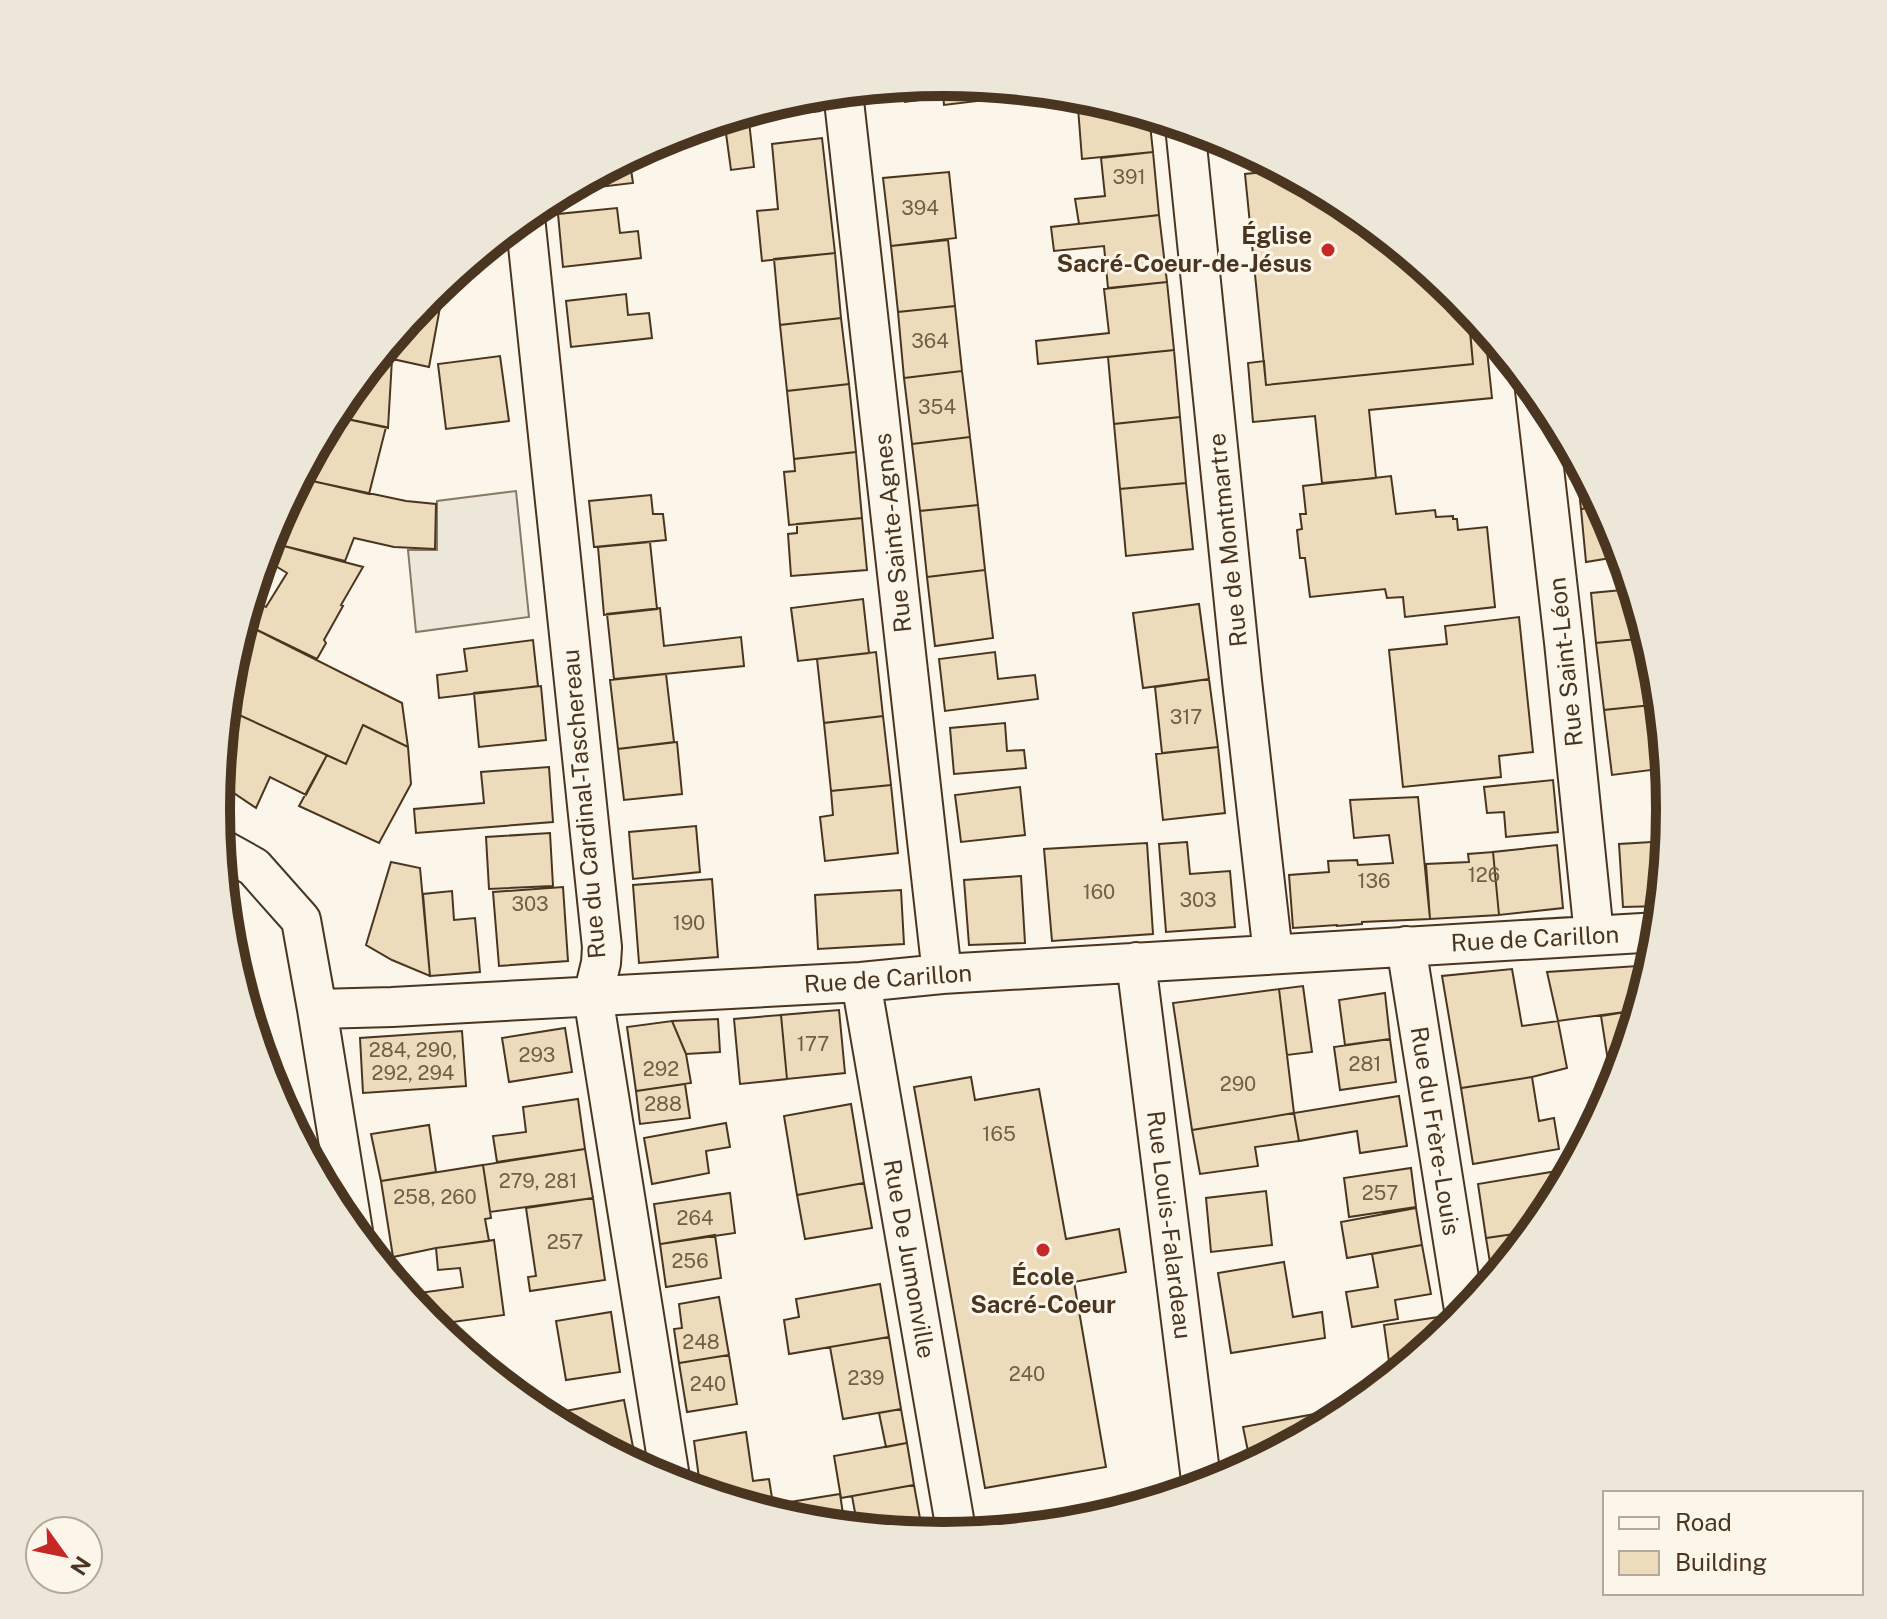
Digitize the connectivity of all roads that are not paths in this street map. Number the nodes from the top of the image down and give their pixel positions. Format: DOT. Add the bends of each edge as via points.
graph roads {
  1 [pos="844,103"];
  2 [pos="1186,139"];
  3 [pos="526,231"];
  4 [pos="1538,414"];
  5 [pos="232,855"];
  6 [pos="1646,933"];
  7 [pos="1594,935"];
  8 [pos="1406,946"];
  9 [pos="1273,954"];
  10 [pos="1136,962"];
  11 [pos="942,974"];
  12 [pos="861,982"];
  13 [pos="593,996"];
  14 [pos="317,1009"];
  15 [pos="349,1204"];
  16 [pos="1462,1299"];
  17 [pos="668,1468"];
  18 [pos="1200,1475"];
  19 [pos="955,1523"];
  1 -- 11 [label="street, Rue Sainte-Agnes"];
  2 -- 9 [label="street, Rue de Montmartre"];
  3 -- 13 [label="street, Rue du Cardinal-Taschereau" via="602,947"];
  4 -- 7 [label="street, Rue Saint-Léon"];
  5 -- 14 [label="street" via="254,867 301,920"];
  6 -- 7 [label="street, Rue de Carillon"];
  7 -- 8 [label="street, Rue de Carillon"];
  8 -- 9 [label="street, Rue de Carillon"];
  8 -- 16 [label="street, Rue du Frère-Louis"];
  9 -- 10 [label="street, Rue de Carillon"];
  10 -- 11 [label="street, Rue de Carillon"];
  10 -- 18 [label="street, Rue Louis-Falardeau"];
  11 -- 12 [label="street, Rue de Carillon"];
  12 -- 13 [label="street, Rue de Carillon"];
  12 -- 19 [label="street, Rue De Jumonville"];
  13 -- 14 [label="street, Rue de Carillon"];
  13 -- 17 [label="street, Rue du Cardinal-Taschereau"];
  14 -- 15 [label="street"];
}
